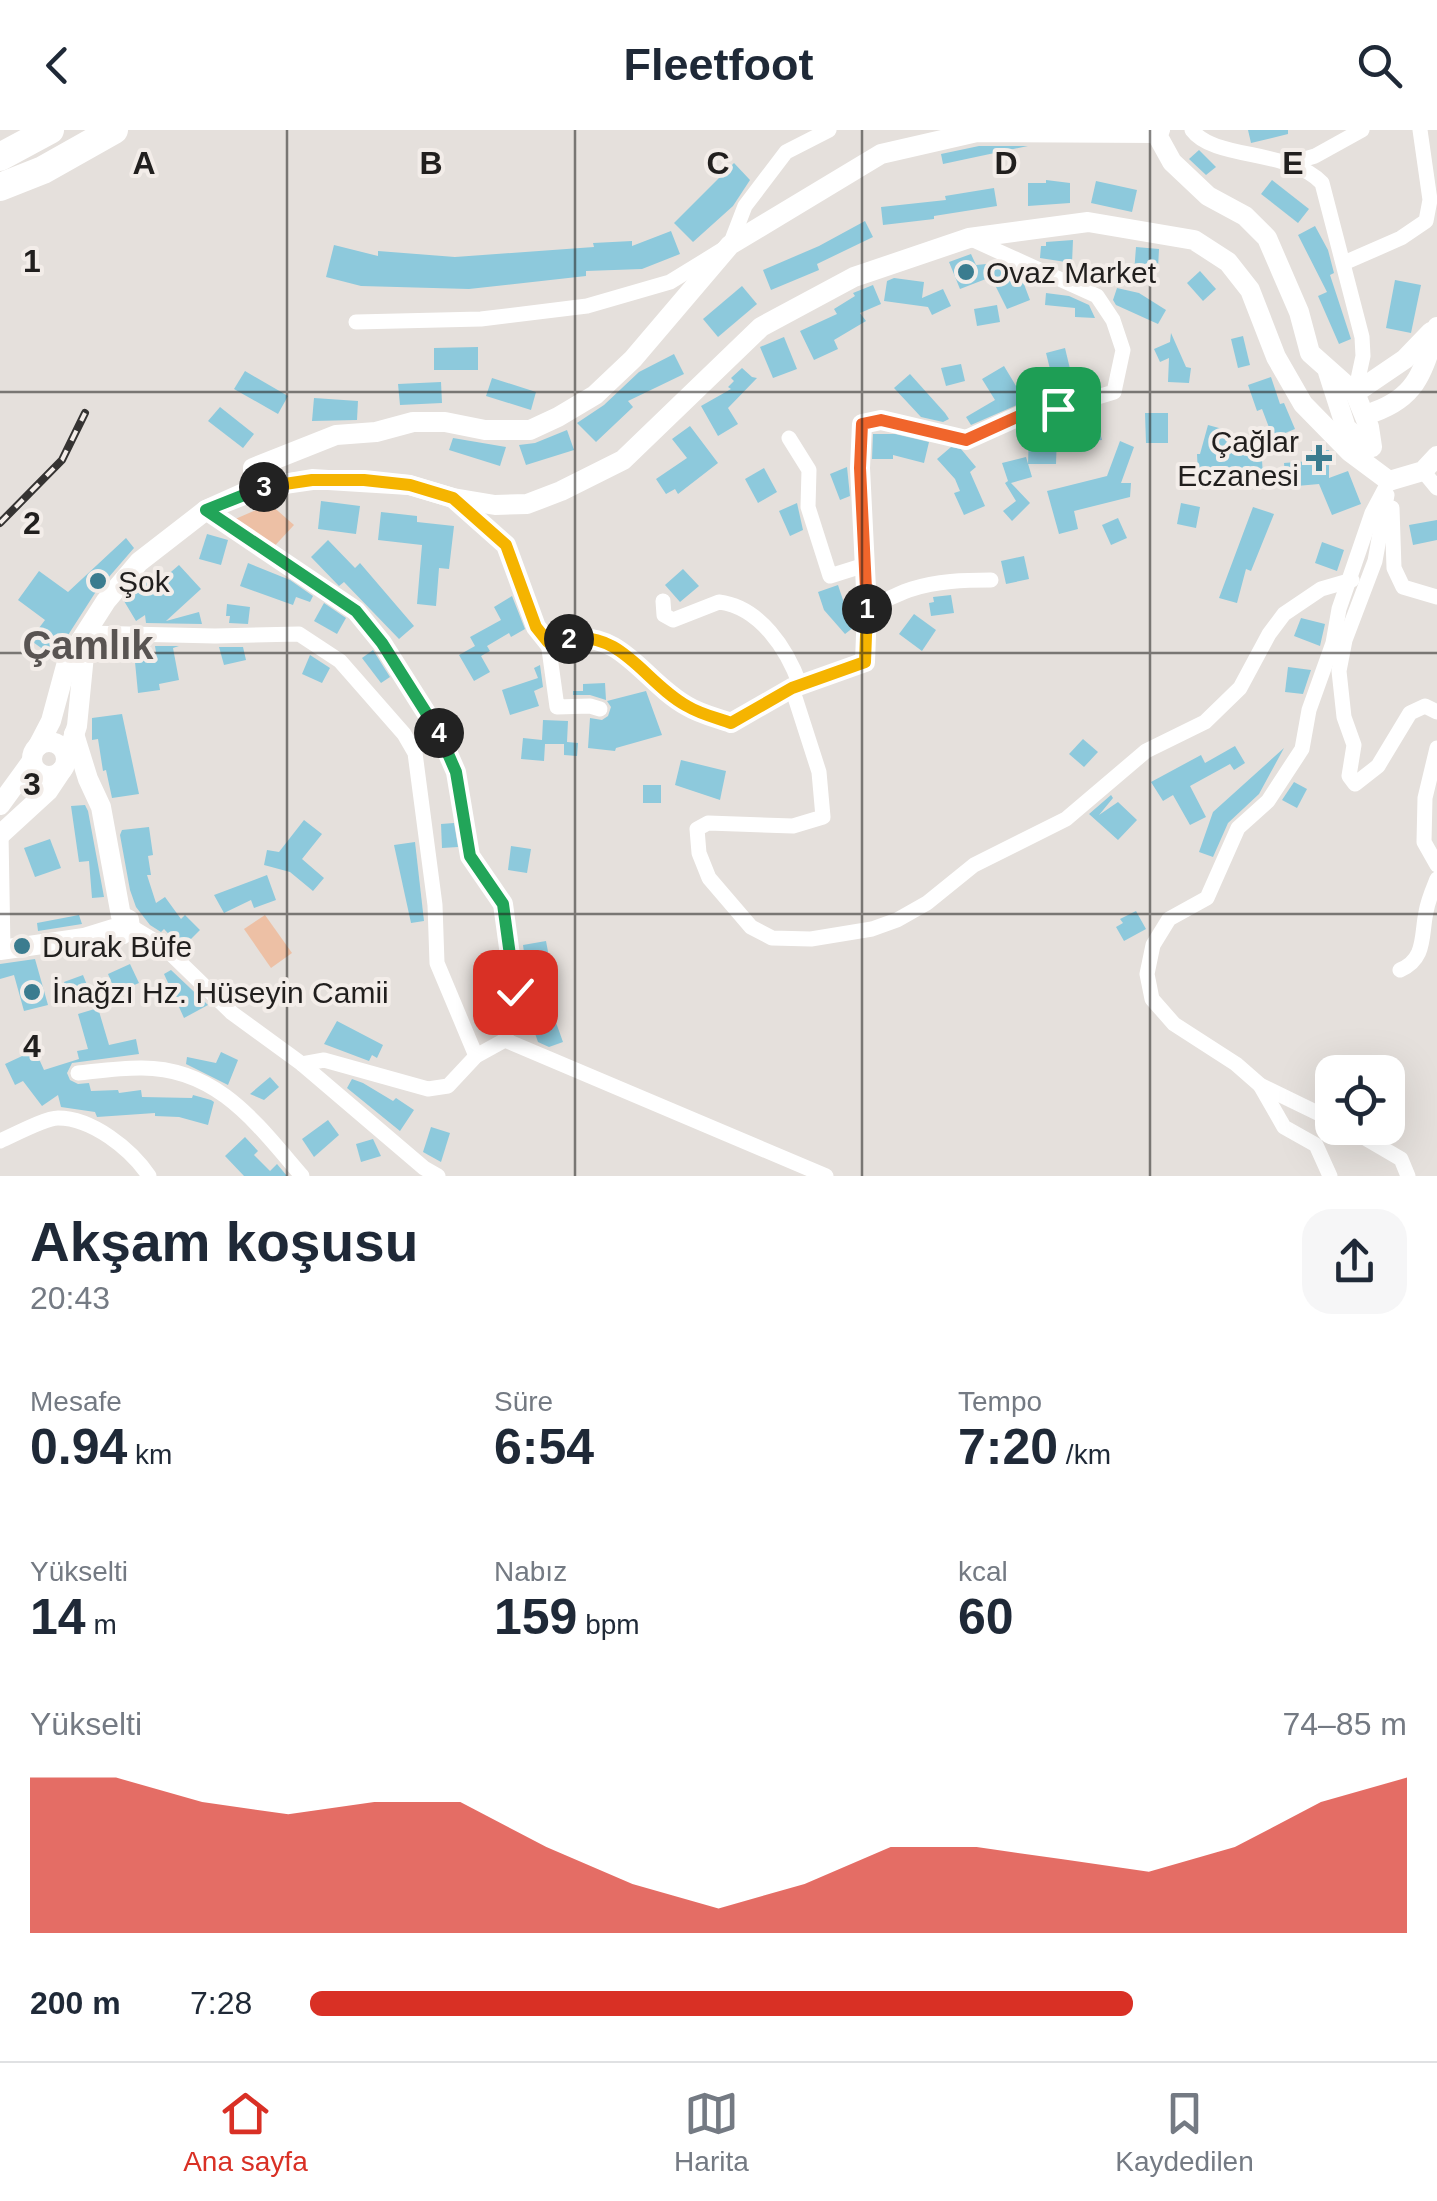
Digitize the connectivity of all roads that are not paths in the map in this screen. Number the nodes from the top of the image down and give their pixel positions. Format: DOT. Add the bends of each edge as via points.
graph roads {
  1 [pos="50,130"];
  2 [pos="114,130"];
  3 [pos="829,130"];
  4 [pos="1192,130"];
  5 [pos="1362,130"];
  6 [pos="1420,130"];
  7 [pos="1158,132"];
  8 [pos="0,157"];
  9 [pos="1288,164"];
  10 [pos="0,187"];
  11 [pos="969,238"];
  12 [pos="730,246"];
  13 [pos="1344,263"];
  14 [pos="356,322"];
  15 [pos="1437,325"];
  16 [pos="1328,372"];
  17 [pos="1355,393"];
  18 [pos="1303,404"];
  19 [pos="1374,412"];
  20 [pos="1325,413"];
  21 [pos="790,438"];
  22 [pos="1372,446"];
  23 [pos="1430,463"];
  24 [pos="1389,481"];
  25 [pos="1437,488"];
  26 [pos="252,489"];
  27 [pos="453,498"];
  28 [pos="206,510"];
  29 [pos="864,565"];
  30 [pos="991,580"];
  31 [pos="1352,580"];
  32 [pos="1437,597"];
  33 [pos="663,601"];
  34 [pos="867,605"];
  35 [pos="86,633"];
  36 [pos="548,642"];
  37 [pos="796,686"];
  38 [pos="600,710"];
  39 [pos="1437,712"];
  40 [pos="74,734"];
  41 [pos="1437,748"];
  42 [pos="35,754"];
  43 [pos="64,765"];
  44 [pos="88,779"];
  45 [pos="48,791"];
  46 [pos="0,805"];
  47 [pos="1,834"];
  48 [pos="1437,865"];
  49 [pos="1437,878"];
  50 [pos="122,924"];
  51 [pos="1,950"];
  52 [pos="1400,970"];
  53 [pos="506,1040"];
  54 [pos="476,1056"];
  55 [pos="302,1064"];
  56 [pos="78,1072"];
  57 [pos="1260,1085"];
  58 [pos="1315,1112"];
  59 [pos="0,1141"];
  60 [pos="1377,1145"];
  61 [pos="431,1172"];
  62 [pos="149,1176"];
  63 [pos="302,1176"];
  64 [pos="408,1176"];
  65 [pos="826,1176"];
  66 [pos="1330,1176"];
  67 [pos="1408,1176"];
  1 -- 8 [label="highway"];
  2 -- 10 [label="highway"];
  3 -- 12 [label="street" via="786,152 744,206"];
  4 -- 9 [label="street" via="1212,144"];
  5 -- 9 [label="street"];
  6 -- 13 [label="street" via="1430,200 1426,221"];
  7 -- 12 [label="street" via="977,132 880,154"];
  7 -- 16 [label="street" via="1172,162 1267,238 1310,353"];
  9 -- 13 [label="street" via="1322,184"];
  11 -- 18 [label="street" via="1088,222 1194,240 1228,262 1250,290"];
  11 -- 27 [label="street" via="854,277 761,327 623,460 561,492 527,504"];
  11 -- 29 [label="street" via="1098,296 1123,350 1114,392 1028,412 966,440 881,420 862,424"];
  12 -- 14 [label="street" via="670,282 587,306 481,319"];
  12 -- 26 [label="street" via="634,359 558,417 530,430 413,422 336,436 253,468"];
  13 -- 17 [label="street" via="1362,337"];
  15 -- 17 [label="street" via="1404,359"];
  15 -- 19 [label="street" via="1414,387"];
  16 -- 17 [label="street"];
  16 -- 22 [label="street" via="1346,428"];
  17 -- 22 [label="street"];
  18 -- 20 [label="street"];
  18 -- 24 [label="street"];
  21 -- 29 [label="street" via="810,470 808,508 830,576"];
  22 -- 24 [label="street"];
  23 -- 24 [label="street"];
  23 -- 25 [label="street"];
  24 -- 31 [label="street"];
  24 -- 32 [label="street" via="1394,568 1403,586"];
  24 -- 39 [label="street" via="1375,560 1339,671 1355,784 1378,766 1410,713 1425,706"];
  26 -- 27 [label="street" via="364,480"];
  26 -- 28 [label="street"];
  27 -- 36 [label="street" via="506,545 536,627"];
  28 -- 35 [label="street" via="140,562"];
  28 -- 53 [label="street" via="356,611 442,738 456,772 470,856 503,904 515,992"];
  29 -- 34 [label="street"];
  30 -- 34 [label="street" via="910,589"];
  31 -- 37 [label="street" via="1321,589 1284,614 1230,700 1205,722 1146,751 1066,819 974,865 897,920 811,940 772,938 751,927 709,878 697,829 793,826 823,818 820,772"];
  31 -- 57 [label="street" via="1302,749 1268,800 1238,828 1207,898 1169,919 1152,945 1152,999 1174,1024"];
  33 -- 37 [label="street" via="664,615 673,620 719,602 746,610 786,653"];
  34 -- 37 [label="street" via="865,662"];
  35 -- 40 [label="street"];
  35 -- 42 [label="street" via="62,672"];
  35 -- 54 [label="street" via="299,634 340,661 416,753 437,963"];
  36 -- 37 [label="street" via="605,640 687,707 731,723"];
  36 -- 38 [label="street" via="557,707"];
  40 -- 43 [label="street"];
  40 -- 44 [label="street"];
  41 -- 48 [label="street" via="1424,842"];
  42 -- 43 [label="street" via="42,775 53,776"];
  42 -- 46 [label="street"];
  43 -- 45 [label="street"];
  44 -- 45 [label="street"];
  44 -- 50 [label="street" via="101,807"];
  45 -- 47 [label="street"];
  47 -- 51 [label="street"];
  49 -- 52 [label="street" via="1422,948"];
  50 -- 51 [label="street" via="84,938"];
  50 -- 55 [label="street" via="163,946 232,1013"];
  53 -- 54 [label="street"];
  53 -- 65 [label="street"];
  54 -- 55 [label="street" via="448,1086 428,1089 324,1060"];
  55 -- 61 [label="street"];
  56 -- 63 [label="street" via="144,1067 196,1078 242,1106"];
  57 -- 58 [label="street"];
  57 -- 66 [label="street" via="1284,1127 1316,1145"];
  59 -- 62 [label="street" via="57,1118 96,1128"];
  60 -- 67 [label="street" via="1400,1159"];
  61 -- 64 [label="street"];
}
